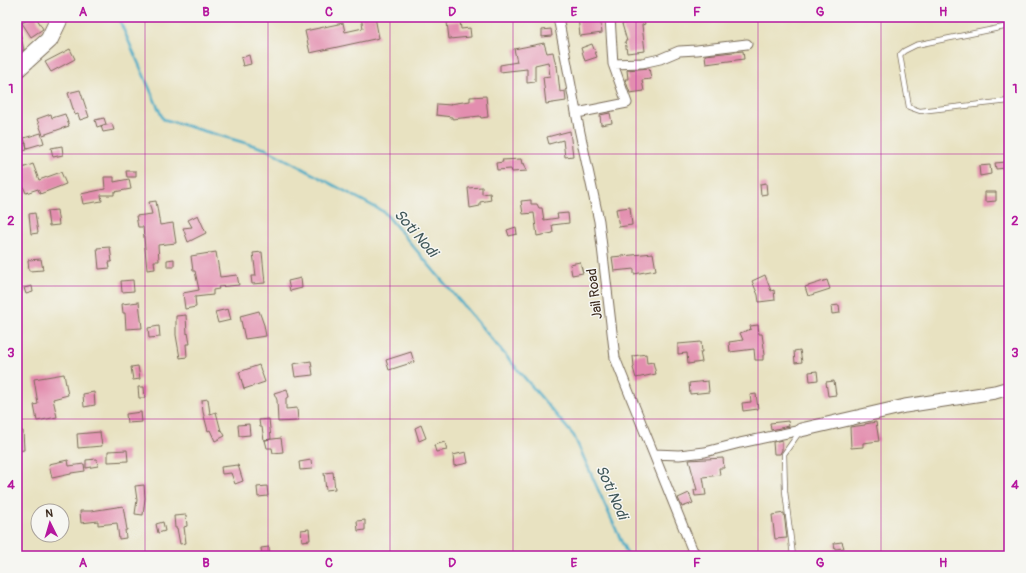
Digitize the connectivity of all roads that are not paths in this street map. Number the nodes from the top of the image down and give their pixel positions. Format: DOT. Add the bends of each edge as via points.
graph roads {
  1 [pos="60,17"];
  2 [pos="558,17"];
  3 [pos="610,17"];
  4 [pos="1009,26"];
  5 [pos="747,44"];
  6 [pos="613,64"];
  7 [pos="17,69"];
  8 [pos="1009,101"];
  9 [pos="577,113"];
  10 [pos="1009,388"];
  11 [pos="801,430"];
  12 [pos="654,454"];
  13 [pos="697,556"];
  14 [pos="793,556"];
  1 -- 7 [label="highway" via="49,40"];
  2 -- 9 [label="street, Jail Road"];
  3 -- 6 [label="street"];
  4 -- 8 [label="lane" via="916,45 900,55 909,107 920,112"];
  5 -- 6 [label="street" via="679,51 642,63"];
  6 -- 9 [label="street" via="627,103"];
  9 -- 12 [label="street, Jail Road" via="599,221 615,358"];
  10 -- 11 [label="street" via="905,406"];
  11 -- 12 [label="street" via="705,452"];
  11 -- 14 [label="lane" via="784,454"];
  12 -- 13 [label="street, Jail Road"];
}
